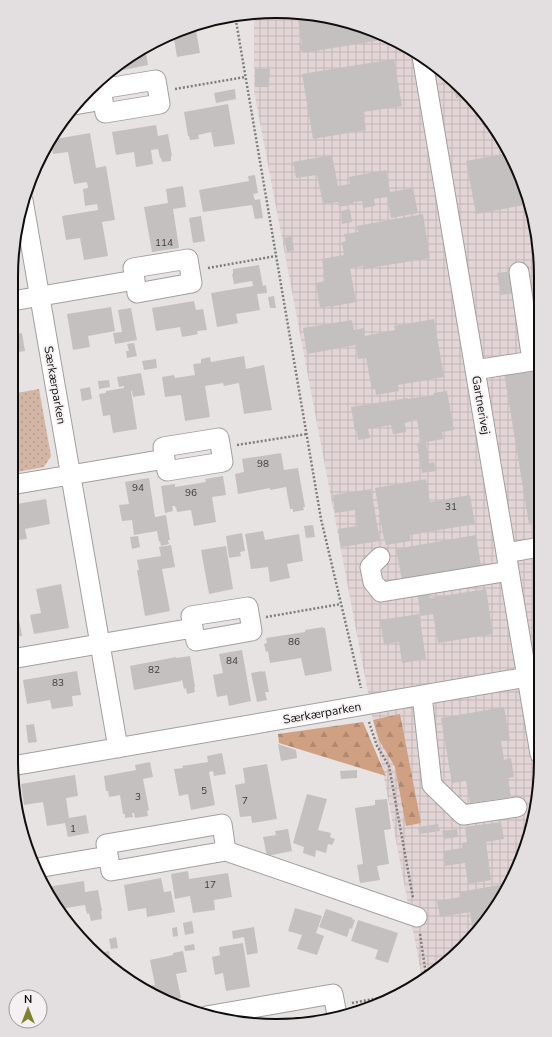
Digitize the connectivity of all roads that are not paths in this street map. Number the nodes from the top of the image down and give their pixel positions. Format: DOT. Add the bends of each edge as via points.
graph roads {
  1 [pos="423,64"];
  2 [pos="158,92"];
  3 [pos="85,103"];
  4 [pos="26,215"];
  5 [pos="190,271"];
  6 [pos="519,272"];
  7 [pos="40,296"];
  8 [pos="18,300"];
  9 [pos="475,370"];
  10 [pos="221,447"];
  11 [pos="70,475"];
  12 [pos="18,484"];
  13 [pos="534,550"];
  14 [pos="380,557"];
  15 [pos="508,562"];
  16 [pos="250,620"];
  17 [pos="100,644"];
  18 [pos="18,658"];
  19 [pos="527,677"];
  20 [pos="422,695"];
  21 [pos="534,718"];
  22 [pos="118,748"];
  23 [pos="18,765"];
  24 [pos="517,807"];
  25 [pos="226,851"];
  26 [pos="108,856"];
  27 [pos="41,867"];
  28 [pos="417,917"];
  29 [pos="336,1010"];
  30 [pos="222,1013"];
  1 -- 9 [label="street, Gartnerivej"];
  2 -- 3 [label="street" via="156,80 101,89 103,100"];
  4 -- 7 [label="street, Særkærparken"];
  5 -- 7 [label="street" via="188,259 133,268 135,280"];
  6 -- 9 [label="street" via="532,361"];
  7 -- 8 [label="street"];
  7 -- 11 [label="street, Særkærparken"];
  9 -- 15 [label="street, Gartnerivej"];
  10 -- 11 [label="street" via="219,438 163,447 164,459"];
  11 -- 12 [label="street"];
  11 -- 17 [label="street, Særkærparken"];
  13 -- 15 [label="street"];
  14 -- 15 [label="street" via="370,566 373,582 381,592"];
  15 -- 19 [label="street, Gartnerivej"];
  16 -- 17 [label="street" via="248,607 191,616 193,628"];
  17 -- 18 [label="street"];
  17 -- 22 [label="street, Særkærparken"];
  19 -- 20 [label="street, Særkærparken"];
  19 -- 21 [label="street, Gartnerivej"];
  20 -- 22 [label="street, Særkærparken"];
  20 -- 24 [label="street" via="432,785 463,815"];
  22 -- 23 [label="street, Særkærparken"];
  25 -- 26 [label="street" via="111,871"];
  25 -- 26 [label="street" via="222,824 106,844"];
  25 -- 28 [label="street"];
  26 -- 27 [label="street"];
  29 -- 30 [label="street" via="333,994"];
}
